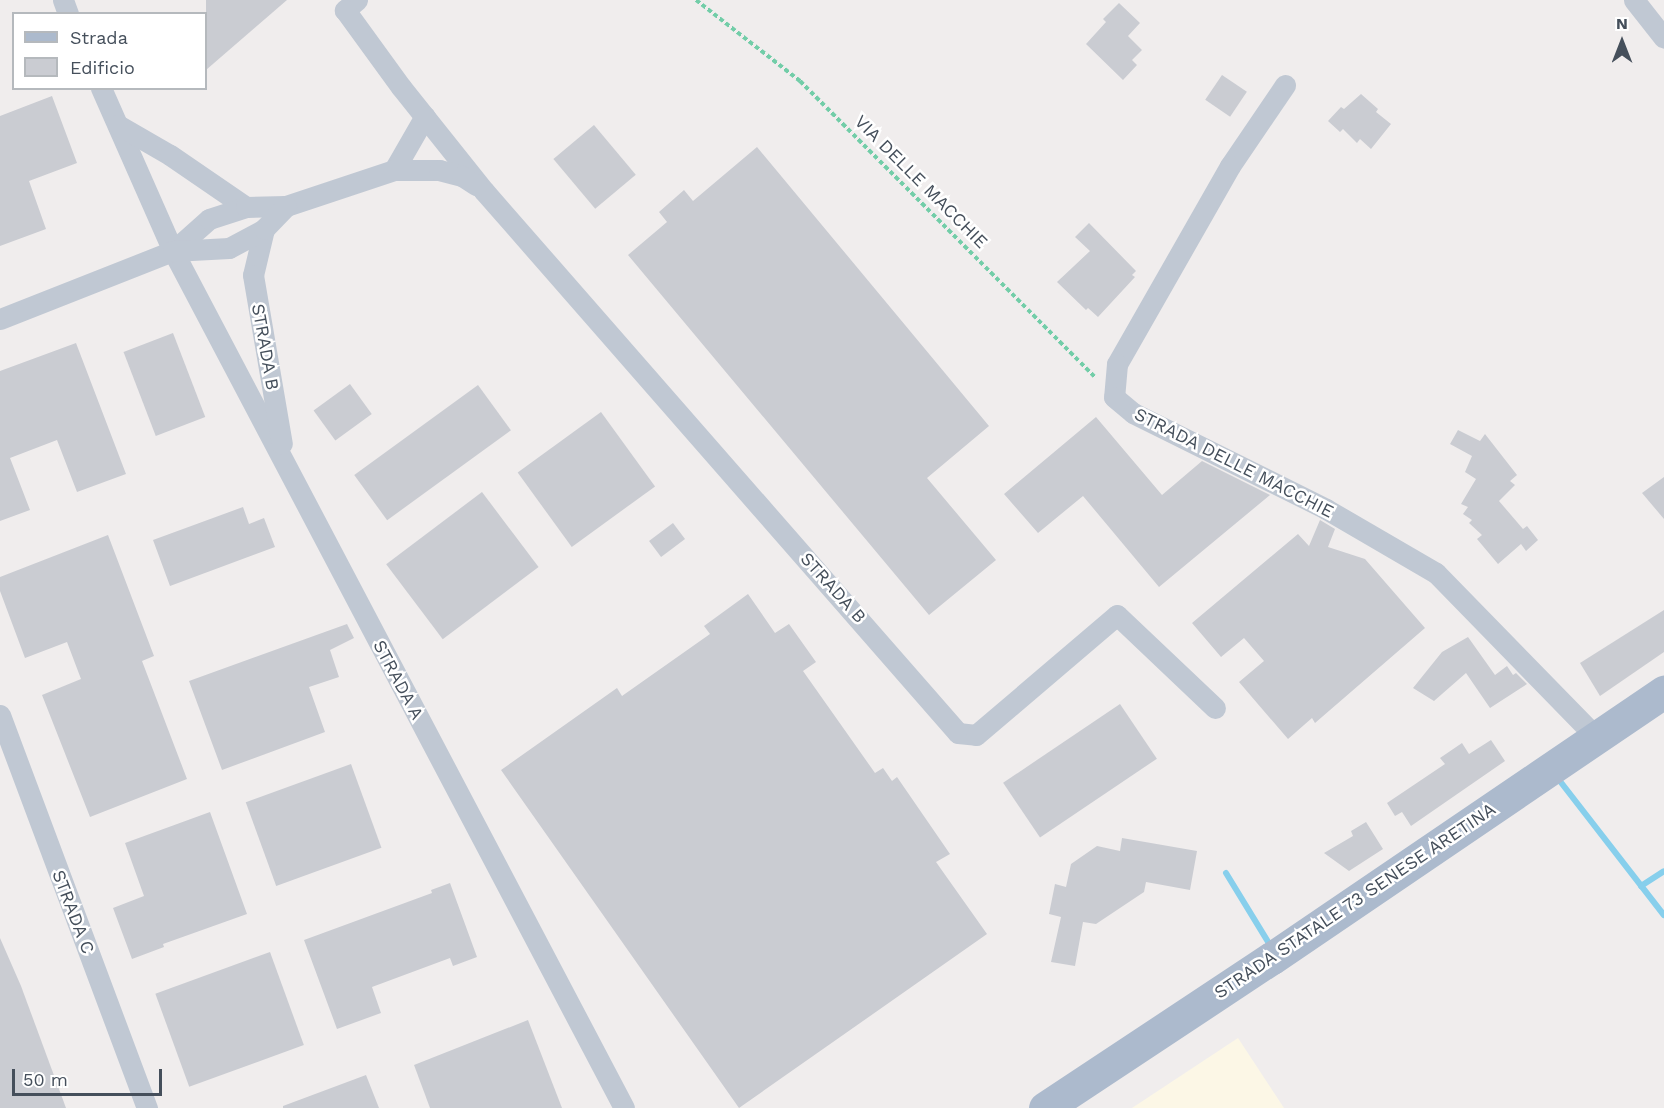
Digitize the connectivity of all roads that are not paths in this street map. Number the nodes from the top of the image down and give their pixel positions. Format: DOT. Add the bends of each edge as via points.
graph roads {
  1 [pos="357,0"];
  2 [pos="1634,0"];
  3 [pos="1664,38"];
  4 [pos="1285,85"];
  5 [pos="102,90"];
  6 [pos="425,116"];
  7 [pos="118,125"];
  8 [pos="394,170"];
  9 [pos="484,191"];
  10 [pos="286,206"];
  11 [pos="246,207"];
  12 [pos="264,229"];
  13 [pos="173,251"];
  14 [pos="0,319"];
  15 [pos="285,465"];
  16 [pos="1664,692"];
  17 [pos="1215,708"];
  18 [pos="0,715"];
  19 [pos="1597,738"];
  20 [pos="147,1108"];
  21 [pos="624,1108"];
  22 [pos="1045,1108"];
  1 -- 6 [label="street, STRADA B" via="345,10"];
  2 -- 3 [label="street"];
  4 -- 19 [label="street, STRADA DELLE MACCHIE" via="1230,166 1117,364 1114,397 1133,413 1326,508 1436,573"];
  5 -- 7 [label="street, STRADA A"];
  6 -- 8 [label="street"];
  6 -- 9 [label="street, STRADA B"];
  7 -- 11 [label="street"];
  7 -- 13 [label="street, STRADA A"];
  8 -- 9 [label="street, STRADA B" via="439,170 462,176"];
  8 -- 10 [label="street, STRADA B"];
  9 -- 17 [label="street, STRADA B" via="958,733 975,735 1117,615"];
  10 -- 11 [label="street, STRADA B"];
  10 -- 12 [label="street, STRADA B"];
  11 -- 13 [label="street, STRADA B" via="210,219"];
  12 -- 13 [label="street, STRADA B" via="229,248"];
  12 -- 15 [label="street, STRADA B" via="253,275"];
  13 -- 14 [label="street, STRADA B"];
  13 -- 15 [label="street, STRADA A"];
  15 -- 21 [label="street, STRADA A"];
  16 -- 19 [label="main road, STRADA STATALE 73 SENESE ARETINA"];
  18 -- 20 [label="street, STRADA C"];
  19 -- 22 [label="main road, STRADA STATALE 73 SENESE ARETINA" via="1283,938"];
}
